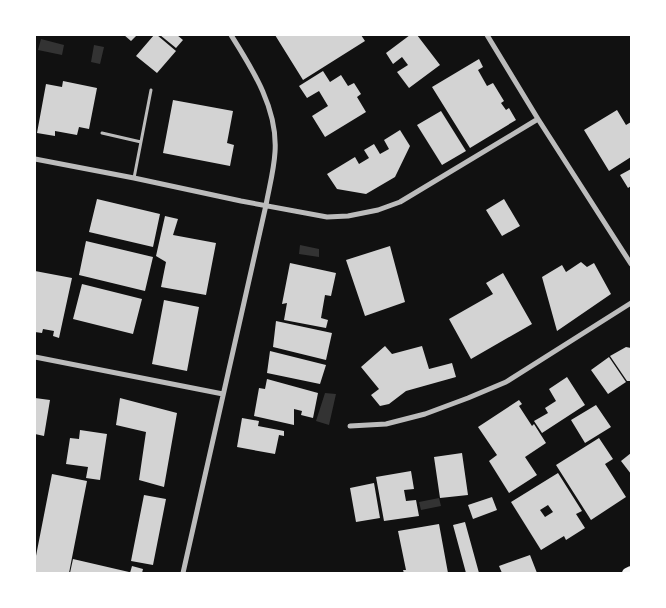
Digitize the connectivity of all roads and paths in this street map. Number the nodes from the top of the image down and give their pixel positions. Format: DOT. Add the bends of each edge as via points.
graph roads {
  1 [pos="231,35"];
  2 [pos="487,35"];
  3 [pos="151,90"];
  4 [pos="538,119"];
  5 [pos="102,133"];
  6 [pos="141,142"];
  7 [pos="35,159"];
  8 [pos="134,178"];
  9 [pos="266,205"];
  10 [pos="631,264"];
  11 [pos="631,303"];
  12 [pos="35,357"];
  13 [pos="223,394"];
  14 [pos="350,426"];
  15 [pos="631,571"];
  16 [pos="183,573"];
  17 [pos="627,573"];
  1 -- 9 [label="street" via="255,76 273,121 275,153"];
  2 -- 4 [label="street"];
  3 -- 6 [label="lane"];
  4 -- 9 [label="street" via="400,202 378,210 328,217"];
  4 -- 10 [label="street"];
  5 -- 6 [label="lane"];
  6 -- 8 [label="lane"];
  7 -- 8 [label="street"];
  8 -- 9 [label="street"];
  9 -- 13 [label="street"];
  11 -- 14 [label="street" via="506,382 425,414 386,424"];
  12 -- 13 [label="street"];
  13 -- 16 [label="street"];
  15 -- 17 [label="main road"];
}
